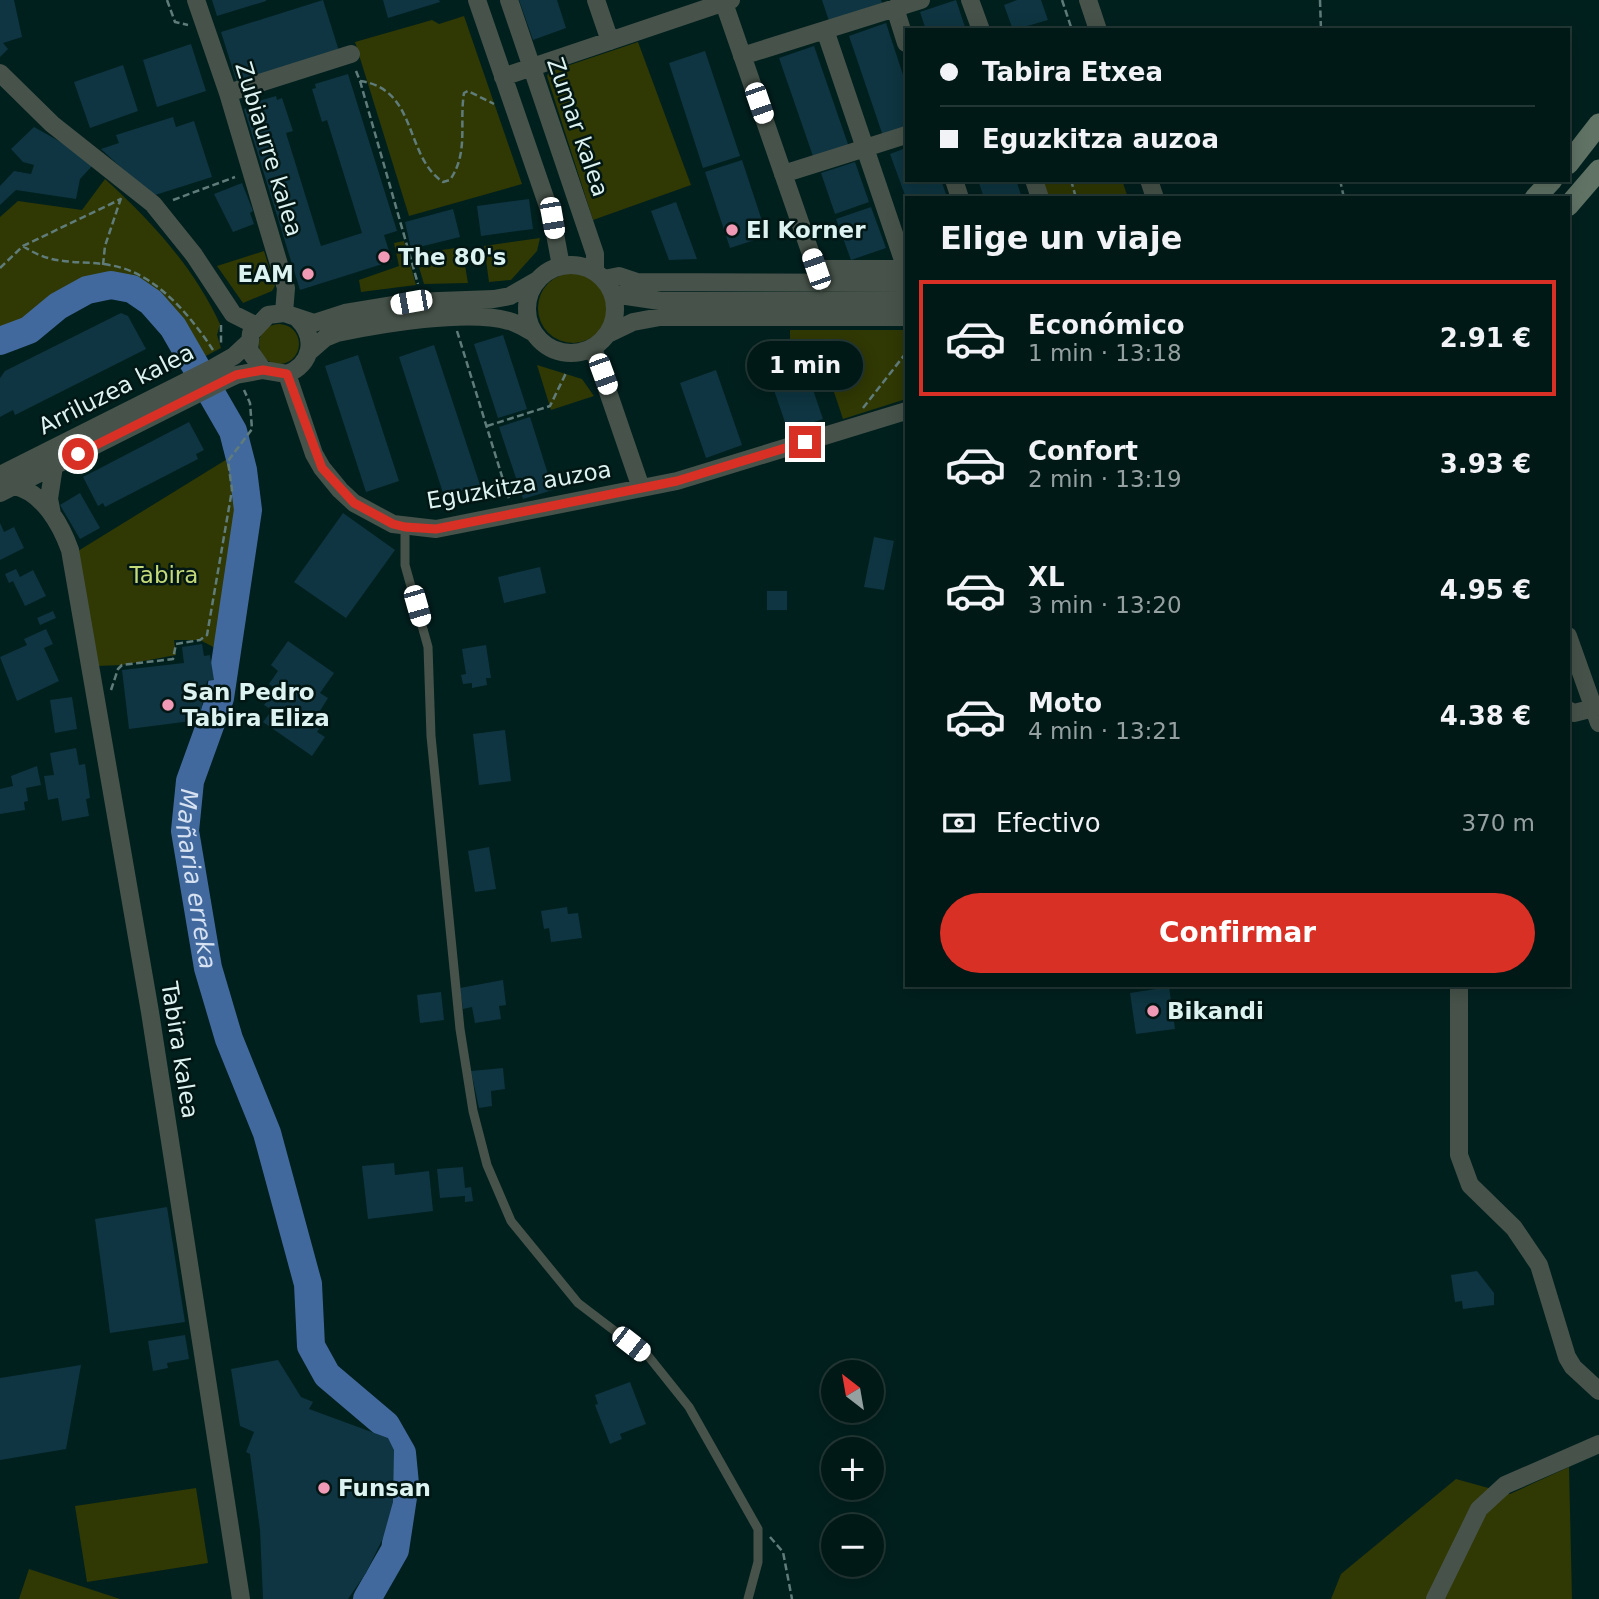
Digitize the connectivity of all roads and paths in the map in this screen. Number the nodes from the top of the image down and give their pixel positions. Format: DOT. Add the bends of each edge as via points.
graph roads {
  1 [pos="167,0"];
  2 [pos="196,0"];
  3 [pos="477,0"];
  4 [pos="509,0"];
  5 [pos="596,0"];
  6 [pos="921,0"];
  7 [pos="970,0"];
  8 [pos="1062,0"];
  9 [pos="1088,0"];
  10 [pos="1320,0"];
  11 [pos="727,1"];
  12 [pos="686,7"];
  13 [pos="895,8"];
  14 [pos="194,27"];
  15 [pos="980,28"];
  16 [pos="1071,28"];
  17 [pos="1097,28"];
  18 [pos="1321,28"];
  19 [pos="825,30"];
  20 [pos="905,40"];
  21 [pos="610,41"];
  22 [pos="351,54"];
  23 [pos="742,56"];
  24 [pos="531,68"];
  25 [pos="0,73"];
  26 [pos="503,77"];
  27 [pos="360,81"];
  28 [pos="228,93"];
  29 [pos="512,105"];
  30 [pos="1599,124"];
  31 [pos="905,135"];
  32 [pos="860,149"];
  33 [pos="1570,160"];
  34 [pos="237,169"];
  35 [pos="1599,170"];
  36 [pos="783,174"];
  37 [pos="1550,182"];
  38 [pos="129,194"];
  39 [pos="1537,196"];
  40 [pos="169,203"];
  41 [pos="1570,204"];
  42 [pos="23,246"];
  43 [pos="103,265"];
  44 [pos="561,266"];
  45 [pos="0,268"];
  46 [pos="905,271"];
  47 [pos="905,274"];
  48 [pos="819,276"];
  49 [pos="536,281"];
  50 [pos="604,281"];
  51 [pos="419,288"];
  52 [pos="905,301"];
  53 [pos="233,314"];
  54 [pos="291,316"];
  55 [pos="905,317"];
  56 [pos="464,330"];
  57 [pos="534,333"];
  58 [pos="252,334"];
  59 [pos="608,334"];
  60 [pos="593,348"];
  61 [pos="310,351"];
  62 [pos="905,354"];
  63 [pos="222,368"];
  64 [pos="263,370"];
  65 [pos="567,371"];
  66 [pos="287,374"];
  67 [pos="170,399"];
  68 [pos="905,411"];
  69 [pos="486,426"];
  70 [pos="856,426"];
  71 [pos="54,466"];
  72 [pos="5,485"];
  73 [pos="641,488"];
  74 [pos="512,505"];
  75 [pos="52,514"];
  76 [pos="405,527"];
  77 [pos="1570,642"];
  78 [pos="106,698"];
  79 [pos="1570,711"];
  80 [pos="1596,716"];
  81 [pos="1459,987"];
  82 [pos="1599,1391"];
  83 [pos="1599,1444"];
  84 [pos="758,1529"];
  85 [pos="242,1599"];
  86 [pos="748,1599"];
  87 [pos="792,1599"];
  88 [pos="1435,1599"];
  1 -- 14 [label="path" via="175,22"];
  2 -- 28 [label="street, Zubiaurre kalea"];
  3 -- 26 [label="street"];
  4 -- 24 [label="street, Zumar kalea"];
  5 -- 21 [label="street"];
  6 -- 13 [label="street"];
  7 -- 15 [label="street"];
  8 -- 16 [label="path"];
  9 -- 17 [label="street"];
  10 -- 18 [label="path"];
  11 -- 12 [label="street"];
  11 -- 23 [label="street"];
  12 -- 21 [label="street"];
  13 -- 19 [label="street"];
  13 -- 20 [label="street"];
  19 -- 23 [label="street"];
  19 -- 32 [label="street"];
  21 -- 24 [label="street"];
  22 -- 27 [label="path"];
  22 -- 28 [label="street"];
  23 -- 36 [label="street"];
  24 -- 26 [label="street"];
  24 -- 50 [label="street, Zumar kalea"];
  25 -- 38 [label="street"];
  26 -- 29 [label="street"];
  27 -- 29 [label="path" via="374,83 395,100 426,162 443,182 450,180 458,167 464,93 500,106"];
  27 -- 51 [label="path"];
  28 -- 54 [label="street, Zubiaurre kalea"];
  29 -- 44 [label="street" via="552,218"];
  30 -- 33 [label="main road"];
  31 -- 32 [label="street"];
  32 -- 36 [label="street"];
  32 -- 46 [label="street"];
  34 -- 40 [label="path" via="233,179"];
  35 -- 41 [label="main road"];
  36 -- 48 [label="street"];
  37 -- 39 [label="main road"];
  38 -- 42 [label="path"];
  38 -- 43 [label="path" via="105,246"];
  38 -- 53 [label="street" via="167,219"];
  42 -- 43 [label="path" via="58,262"];
  42 -- 45 [label="path"];
  43 -- 63 [label="path" via="137,275 168,297"];
  44 -- 49 [label="street"];
  44 -- 50 [label="street" via="585,266"];
  47 -- 48 [label="street"];
  48 -- 50 [label="street" via="637,282 619,276"];
  49 -- 54 [label="street, Arriluzea kalea" via="510,296 494,299 411,302 314,323"];
  49 -- 57 [label="street" via="527,301"];
  50 -- 52 [label="street" via="660,301"];
  50 -- 59 [label="street" via="615,314"];
  53 -- 58 [label="street"];
  53 -- 63 [label="path" via="224,320 220,331"];
  54 -- 58 [label="street, Arriluzea kalea" via="268,316"];
  54 -- 61 [label="street" via="309,333"];
  55 -- 59 [label="street" via="660,317 633,322"];
  56 -- 69 [label="path" via="457,330"];
  57 -- 60 [label="street" via="547,346 565,353"];
  57 -- 61 [label="street" via="493,318 415,320 337,333"];
  58 -- 63 [label="street, Arriluzea kalea"];
  58 -- 64 [label="street" via="252,358"];
  59 -- 60 [label="street"];
  60 -- 73 [label="street, Eguzkitza auzoa"];
  61 -- 66 [label="street" via="302,366"];
  62 -- 70 [label="path" via="863,405 862,416 853,419"];
  63 -- 64 [label="street, Arriluzea kalea"];
  63 -- 67 [label="street, Arriluzea kalea"];
  63 -- 78 [label="path" via="250,403 252,429 228,461 232,490 207,635 176,645 173,659 122,666"];
  64 -- 66 [label="street, Arriluzea kalea"];
  65 -- 69 [label="path" via="550,407"];
  66 -- 76 [label="street" via="322,468 354,503"];
  67 -- 71 [label="street, Arriluzea kalea"];
  67 -- 72 [label="street, Arriluzea kalea"];
  68 -- 70 [label="street, Eguzkitza auzoa"];
  69 -- 74 [label="path"];
  70 -- 73 [label="street, Eguzkitza auzoa"];
  71 -- 72 [label="street, Arriluzea kalea"];
  71 -- 75 [label="street" via="49,499"];
  72 -- 75 [label="street" via="25,488"];
  73 -- 76 [label="street, Eguzkitza auzoa" via="436,529"];
  75 -- 85 [label="street, Tabira kalea" via="70,550"];
  76 -- 84 [label="lane" via="405,565 428,647 431,736 460,1029 487,1165 511,1221 578,1303 649,1357 689,1407"];
  77 -- 80 [label="street"];
  79 -- 80 [label="street"];
  81 -- 82 [label="street" via="1459,1155 1470,1185 1514,1228 1539,1265 1567,1357"];
  83 -- 88 [label="street" via="1505,1485 1479,1509"];
  84 -- 86 [label="lane" via="758,1562"];
  84 -- 87 [label="path" via="774,1539 782,1552"];
}
